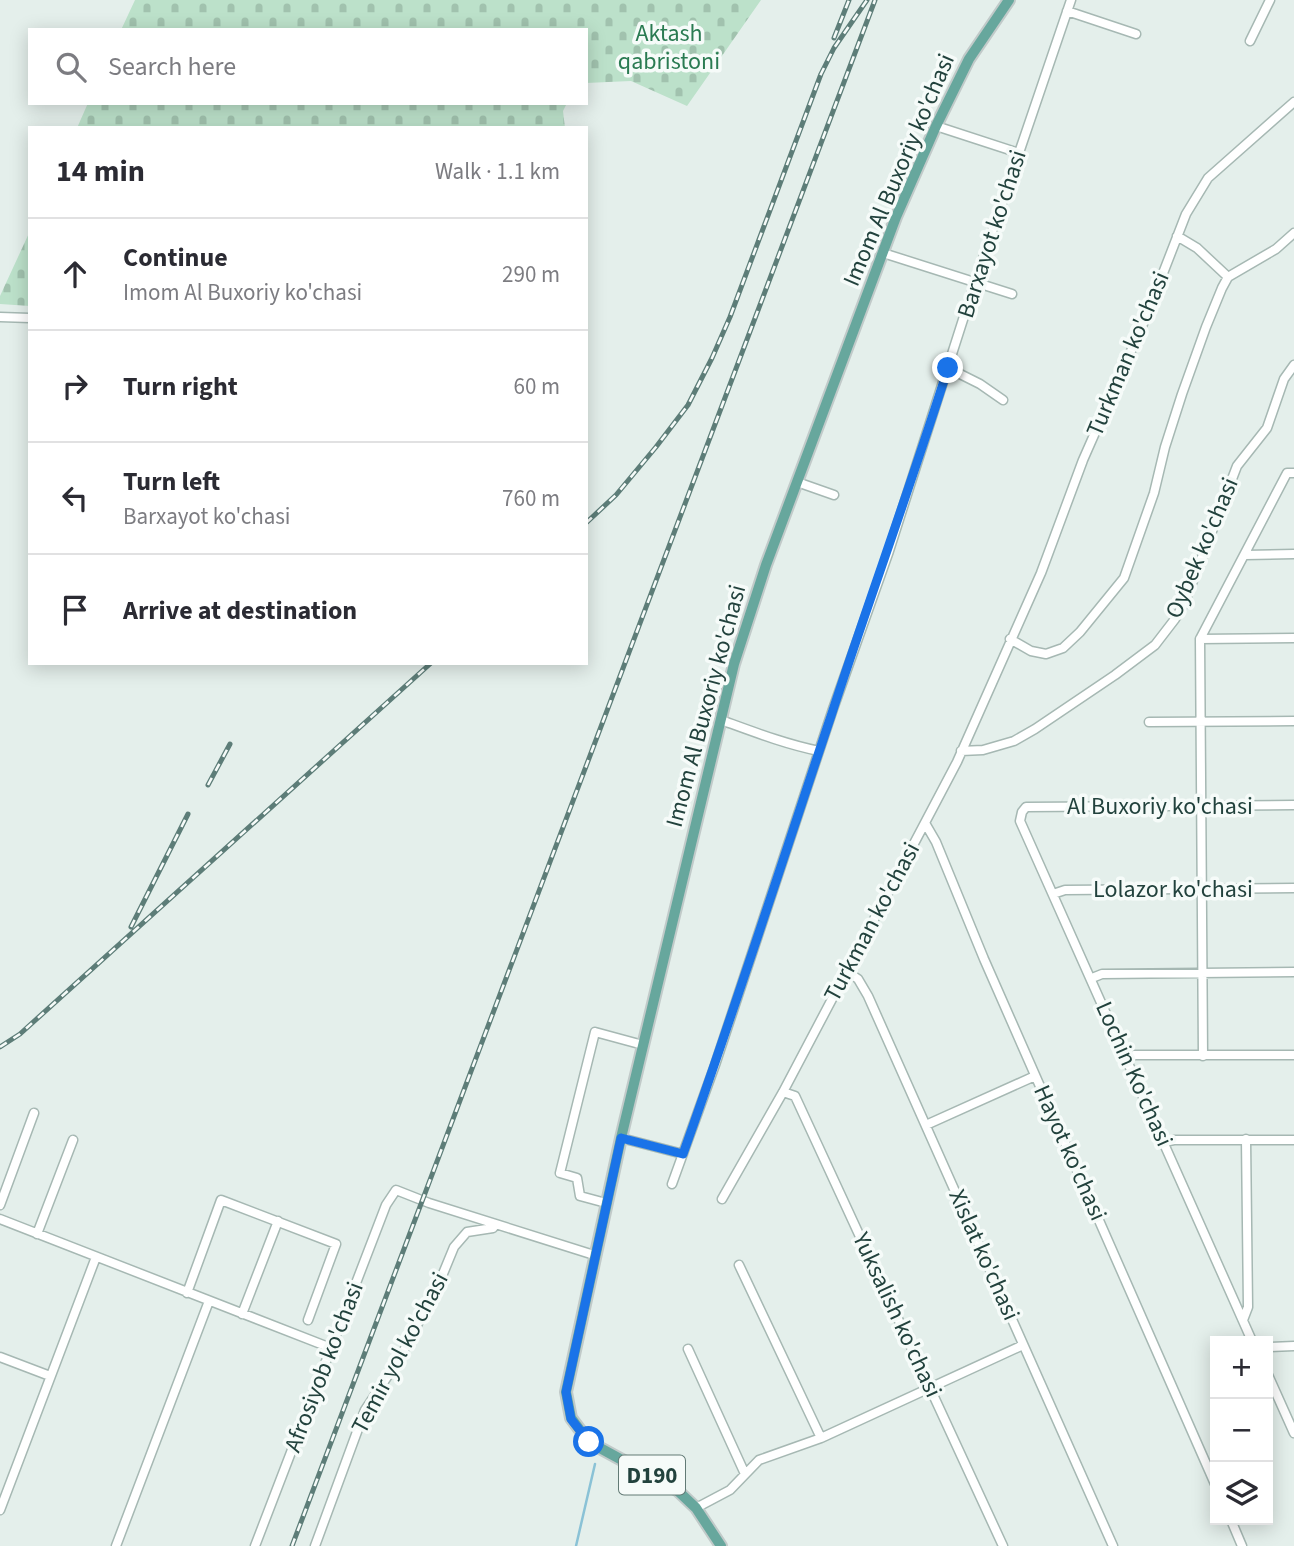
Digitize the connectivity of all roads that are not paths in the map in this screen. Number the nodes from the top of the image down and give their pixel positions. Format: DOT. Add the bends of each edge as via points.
graph roads {
  1 [pos="1009,0"];
  2 [pos="1071,0"];
  3 [pos="1270,0"];
  4 [pos="1068,11"];
  5 [pos="1136,34"];
  6 [pos="1250,41"];
  7 [pos="1294,102"];
  8 [pos="936,126"];
  9 [pos="1018,153"];
  10 [pos="1294,233"];
  11 [pos="1177,236"];
  12 [pos="883,253"];
  13 [pos="1228,277"];
  14 [pos="975,282"];
  15 [pos="1012,295"];
  16 [pos="0,317"];
  17 [pos="28,318"];
  18 [pos="1294,365"];
  19 [pos="948,368"];
  20 [pos="1003,400"];
  21 [pos="1294,474"];
  22 [pos="797,482"];
  23 [pos="834,495"];
  24 [pos="1294,554"];
  25 [pos="1245,555"];
  26 [pos="1294,638"];
  27 [pos="1010,639"];
  28 [pos="1200,639"];
  29 [pos="721,720"];
  30 [pos="1294,721"];
  31 [pos="1149,722"];
  32 [pos="1201,722"];
  33 [pos="819,751"];
  34 [pos="961,751"];
  35 [pos="1294,805"];
  36 [pos="1201,806"];
  37 [pos="1026,807"];
  38 [pos="925,823"];
  39 [pos="1202,888"];
  40 [pos="1294,888"];
  41 [pos="1053,894"];
  42 [pos="846,971"];
  43 [pos="1294,972"];
  44 [pos="1202,973"];
  45 [pos="1092,978"];
  46 [pos="643,1045"];
  47 [pos="1294,1055"];
  48 [pos="1203,1056"];
  49 [pos="1126,1058"];
  50 [pos="1035,1076"];
  51 [pos="783,1092"];
  52 [pos="34,1113"];
  53 [pos="926,1125"];
  54 [pos="621,1138"];
  55 [pos="1246,1139"];
  56 [pos="73,1140"];
  57 [pos="1294,1140"];
  58 [pos="1164,1142"];
  59 [pos="683,1154"];
  60 [pos="672,1184"];
  61 [pos="722,1199"];
  62 [pos="606,1203"];
  63 [pos="0,1205"];
  64 [pos="0,1219"];
  65 [pos="278,1221"];
  66 [pos="495,1224"];
  67 [pos="37,1234"];
  68 [pos="594,1255"];
  69 [pos="96,1257"];
  70 [pos="739,1265"];
  71 [pos="187,1293"];
  72 [pos="209,1301"];
  73 [pos="242,1314"];
  74 [pos="308,1320"];
  75 [pos="1243,1320"];
  76 [pos="1250,1336"];
  77 [pos="1023,1345"];
  78 [pos="1294,1346"];
  79 [pos="1273,1347"];
  80 [pos="331,1348"];
  81 [pos="688,1349"];
  82 [pos="0,1357"];
  83 [pos="50,1377"];
  84 [pos="1273,1386"];
  85 [pos="931,1389"];
  86 [pos="1294,1433"];
  87 [pos="821,1438"];
  88 [pos="1210,1473"];
  89 [pos="745,1474"];
  90 [pos="696,1508"];
  91 [pos="0,1510"];
  92 [pos="1233,1525"];
  93 [pos="116,1546"];
  94 [pos="255,1546"];
  95 [pos="315,1546"];
  96 [pos="721,1546"];
  97 [pos="1003,1546"];
  98 [pos="1113,1546"];
  99 [pos="1242,1546"];
  1 -- 8 [label="main road, Imom Al Buxoriy ko'chasi" via="969,59"];
  2 -- 4 [label="street, Barxayot ko'chasi"];
  3 -- 6 [label="street"];
  4 -- 5 [label="street"];
  4 -- 9 [label="street, Barxayot ko'chasi"];
  7 -- 11 [label="street, Turkman ko'chasi" via="1208,178"];
  8 -- 9 [label="street"];
  8 -- 12 [label="main road, Imom Al Buxoriy ko'chasi"];
  9 -- 14 [label="street, Barxayot ko'chasi"];
  10 -- 13 [label="street"];
  11 -- 13 [label="street"];
  11 -- 27 [label="street, Turkman ko'chasi"];
  12 -- 14 [label="street"];
  12 -- 22 [label="main road, Imom Al Buxoriy ko'chasi"];
  13 -- 27 [label="street" via="1164,447 1154,493 1124,578 1063,648 1046,654"];
  14 -- 15 [label="street"];
  14 -- 19 [label="street, Barxayot ko'chasi"];
  16 -- 17 [label="street"];
  18 -- 34 [label="street, Oybek ko'chasi" via="1284,379 1267,428 1237,466 1184,604 1155,645 1035,729 983,750"];
  19 -- 20 [label="street"];
  19 -- 33 [label="street, Barxayot ko'chasi"];
  21 -- 25 [label="street" via="1287,474"];
  22 -- 23 [label="street"];
  22 -- 29 [label="main road, Imom Al Buxoriy ko'chasi" via="734,664"];
  24 -- 25 [label="street"];
  25 -- 28 [label="street"];
  26 -- 28 [label="street"];
  27 -- 34 [label="street, Turkman ko'chasi"];
  28 -- 32 [label="street"];
  29 -- 33 [label="street"];
  29 -- 46 [label="main road, Imom Al Buxoriy ko'chasi"];
  30 -- 32 [label="street"];
  31 -- 32 [label="street"];
  32 -- 36 [label="street"];
  33 -- 59 [label="street, Barxayot ko'chasi"];
  34 -- 38 [label="street, Turkman ko'chasi"];
  35 -- 36 [label="street, Al Buxoriy ko'chasi"];
  36 -- 37 [label="street, Al Buxoriy ko'chasi"];
  36 -- 39 [label="street"];
  37 -- 41 [label="street, Lochin Ko'chasi" via="1020,821"];
  38 -- 42 [label="street, Turkman ko'chasi"];
  38 -- 50 [label="street, Hayot ko'chasi"];
  39 -- 40 [label="street, Lolazor ko'chasi"];
  39 -- 41 [label="street, Lolazor ko'chasi" via="1065,890"];
  39 -- 44 [label="street"];
  41 -- 45 [label="street, Lochin Ko'chasi"];
  42 -- 51 [label="street, Turkman ko'chasi"];
  42 -- 53 [label="street, Xislat ko'chasi" via="858,979 868,996"];
  43 -- 44 [label="street"];
  44 -- 45 [label="street" via="1102,974"];
  44 -- 48 [label="street"];
  45 -- 49 [label="street, Lochin Ko'chasi"];
  46 -- 54 [label="main road, Imom Al Buxoriy ko'chasi"];
  46 -- 62 [label="street" via="595,1032 559,1173 576,1178 580,1196"];
  47 -- 48 [label="street"];
  48 -- 49 [label="street"];
  49 -- 58 [label="street, Lochin Ko'chasi"];
  50 -- 53 [label="street"];
  50 -- 88 [label="street, Hayot ko'chasi"];
  51 -- 61 [label="street, Turkman ko'chasi"];
  51 -- 85 [label="street, Yuksalish ko'chasi" via="795,1097"];
  52 -- 63 [label="street"];
  53 -- 77 [label="street, Xislat ko'chasi"];
  54 -- 59 [label="street"];
  54 -- 62 [label="main road, Imom Al Buxoriy ko'chasi"];
  55 -- 57 [label="street"];
  55 -- 58 [label="street"];
  55 -- 75 [label="street" via="1248,1307"];
  56 -- 67 [label="street"];
  58 -- 75 [label="street, Lochin Ko'chasi"];
  59 -- 60 [label="street, Barxayot ko'chasi"];
  62 -- 68 [label="main road, Imom Al Buxoriy ko'chasi"];
  64 -- 67 [label="street"];
  65 -- 71 [label="street" via="222,1200"];
  65 -- 73 [label="street"];
  65 -- 74 [label="street" via="336,1244"];
  66 -- 68 [label="street"];
  66 -- 80 [label="street, Afrosiyob ko'chasi" via="396,1190 386,1205"];
  66 -- 95 [label="street, Temir yol ko'chasi" via="488,1230 467,1232 454,1247 401,1356 365,1410"];
  67 -- 69 [label="street"];
  68 -- 90 [label="main road, Imom Al Buxoriy ko'chasi / D190" via="566,1392 571,1419 589,1442 677,1490"];
  69 -- 71 [label="street"];
  69 -- 83 [label="street"];
  70 -- 87 [label="street"];
  71 -- 72 [label="street"];
  72 -- 73 [label="street"];
  72 -- 93 [label="street"];
  73 -- 80 [label="street"];
  75 -- 76 [label="street, Lochin Ko'chasi"];
  77 -- 85 [label="street"];
  77 -- 98 [label="street, Xislat ko'chasi"];
  78 -- 79 [label="street"];
  80 -- 94 [label="street, Afrosiyob ko'chasi"];
  81 -- 89 [label="street"];
  82 -- 83 [label="street"];
  83 -- 91 [label="street"];
  84 -- 86 [label="street"];
  85 -- 87 [label="street"];
  85 -- 97 [label="street, Yuksalish ko'chasi"];
  87 -- 89 [label="street" via="759,1460"];
  89 -- 90 [label="street" via="730,1490"];
  90 -- 96 [label="main road, D190"];
  92 -- 99 [label="street"];
}
